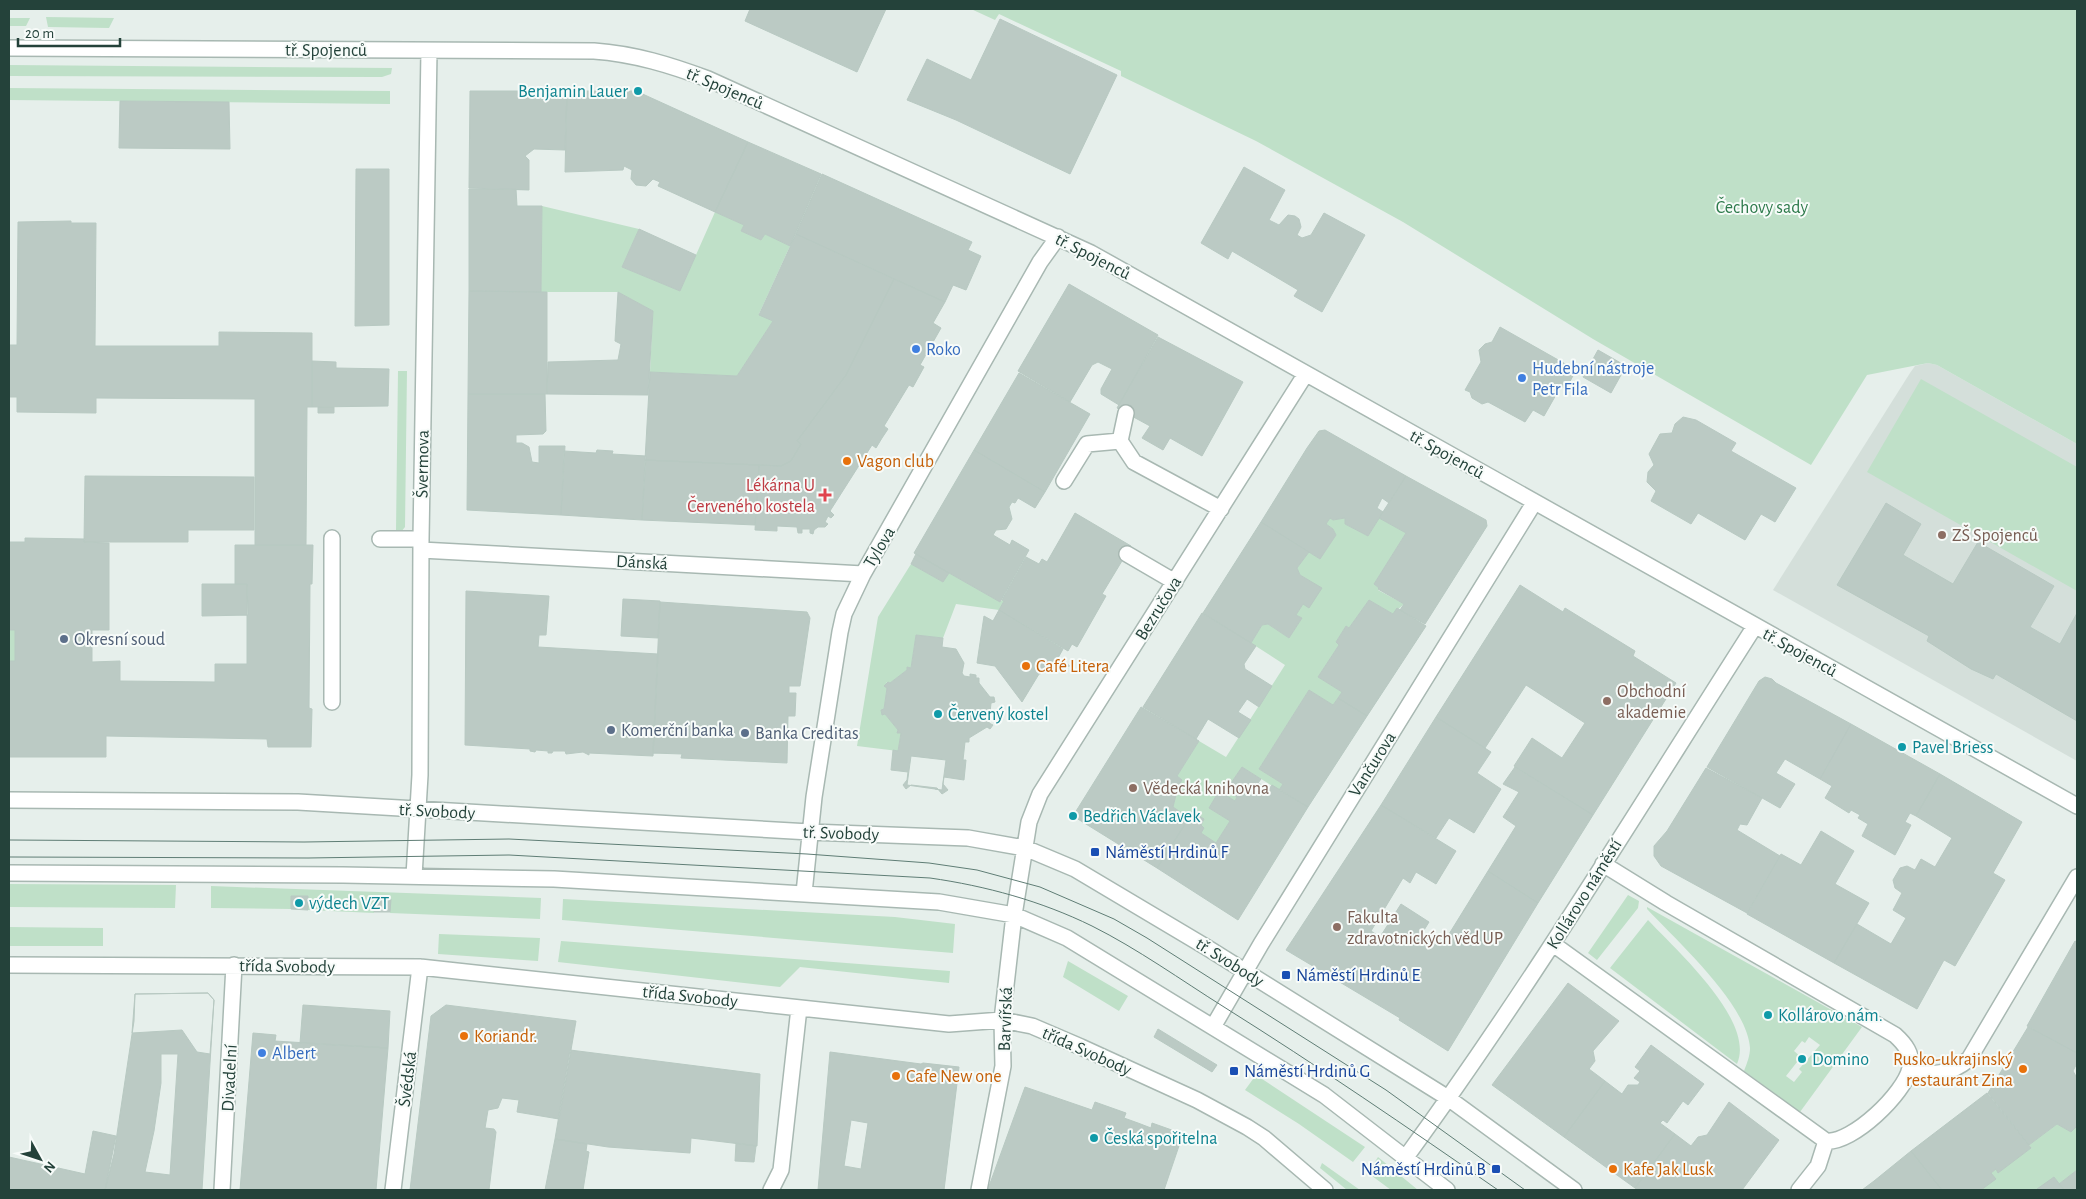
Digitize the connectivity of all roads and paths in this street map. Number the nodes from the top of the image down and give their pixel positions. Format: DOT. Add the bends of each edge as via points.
graph roads {
  1 [pos="9,48"];
  2 [pos="428,51"];
  3 [pos="1058,237"];
  4 [pos="1305,375"];
  5 [pos="1126,413"];
  6 [pos="1120,441"];
  7 [pos="1064,481"];
  8 [pos="1534,503"];
  9 [pos="1221,509"];
  10 [pos="332,538"];
  11 [pos="380,539"];
  12 [pos="421,544"];
  13 [pos="1127,554"];
  14 [pos="863,574"];
  15 [pos="1175,582"];
  16 [pos="1754,626"];
  17 [pos="332,702"];
  18 [pos="9,800"];
  19 [pos="2077,806"];
  20 [pos="418,810"];
  21 [pos="810,832"];
  22 [pos="1026,848"];
  23 [pos="1603,864"];
  24 [pos="9,873"];
  25 [pos="414,876"];
  26 [pos="2077,877"];
  27 [pos="804,893"];
  28 [pos="1014,915"];
  29 [pos="1553,944"];
  30 [pos="9,965"];
  31 [pos="234,965"];
  32 [pos="420,967"];
  33 [pos="1245,972"];
  34 [pos="799,1008"];
  35 [pos="1002,1020"];
  36 [pos="1213,1027"];
  37 [pos="1909,1072"];
  38 [pos="1448,1098"];
  39 [pos="1826,1141"];
  40 [pos="1406,1157"];
  41 [pos="222,1190"];
  42 [pos="393,1190"];
  43 [pos="771,1190"];
  44 [pos="979,1190"];
  45 [pos="1326,1190"];
  46 [pos="1447,1190"];
  47 [pos="1574,1190"];
  48 [pos="1799,1190"];
  1 -- 2 [label="street, tř. Spojenců"];
  2 -- 3 [label="street, tř. Spojenců" via="594,51 655,60 708,79"];
  2 -- 12 [label="street, Švermova"];
  3 -- 4 [label="street, tř. Spojenců" via="1108,262"];
  3 -- 14 [label="street, Tylova" via="1040,262"];
  4 -- 8 [label="street, tř. Spojenců"];
  4 -- 9 [label="street, Bezručova"];
  5 -- 6 [label="street"];
  6 -- 7 [label="street" via="1087,444"];
  6 -- 9 [label="street" via="1134,462"];
  8 -- 16 [label="street, tř. Spojenců"];
  8 -- 33 [label="street, Vančurova"];
  9 -- 15 [label="street, Bezručova"];
  10 -- 17 [label="street"];
  11 -- 12 [label="street, Dánská"];
  12 -- 14 [label="street, Dánská" via="452,551"];
  12 -- 20 [label="street, Švermova"];
  13 -- 15 [label="street"];
  14 -- 21 [label="street, Tylova" via="844,614 840,632"];
  15 -- 22 [label="street, Bezručova" via="1040,794 1029,822"];
  16 -- 19 [label="street, tř. Spojenců"];
  16 -- 23 [label="street, Kollárovo náměstí"];
  18 -- 20 [label="street, tř. Svobody" via="298,802"];
  20 -- 21 [label="street, tř. Svobody"];
  20 -- 25 [label="street, Švermova"];
  21 -- 22 [label="street, tř. Svobody" via="968,838"];
  21 -- 27 [label="street, Tylova"];
  22 -- 28 [label="street, Barvířská"];
  22 -- 33 [label="street, tř. Svobody" via="1074,869"];
  23 -- 29 [label="street, Kollárovo náměstí"];
  23 -- 37 [label="street" via="1879,1024 1908,1049"];
  24 -- 25 [label="street"];
  25 -- 27 [label="street"];
  26 -- 37 [label="street" via="1969,1059 1948,1072"];
  27 -- 28 [label="street" via="939,902"];
  28 -- 35 [label="street, Barvířská"];
  28 -- 36 [label="street" via="1067,938"];
  29 -- 38 [label="street, Kollárovo náměstí"];
  29 -- 39 [label="street"];
  30 -- 31 [label="street, třída Svobody"];
  31 -- 32 [label="street, třída Svobody"];
  31 -- 41 [label="street, Divadelní"];
  32 -- 34 [label="street, třída Svobody"];
  32 -- 42 [label="street, Švédská"];
  33 -- 36 [label="street, Vančurova"];
  33 -- 38 [label="street, tř. Svobody"];
  34 -- 35 [label="street, třída Svobody" via="949,1024"];
  34 -- 43 [label="street" via="782,1170"];
  35 -- 44 [label="street, Barvířská" via="1003,1066"];
  35 -- 45 [label="street, třída Svobody" via="1032,1026 1197,1100 1264,1138"];
  36 -- 40 [label="street" via="1324,1095"];
  37 -- 39 [label="street" via="1899,1089 1862,1128 1836,1142"];
  38 -- 40 [label="street, Kollárovo náměstí"];
  38 -- 47 [label="street, tř. Svobody"];
  39 -- 48 [label="street" via="1818,1166"];
  40 -- 46 [label="street"];
}
